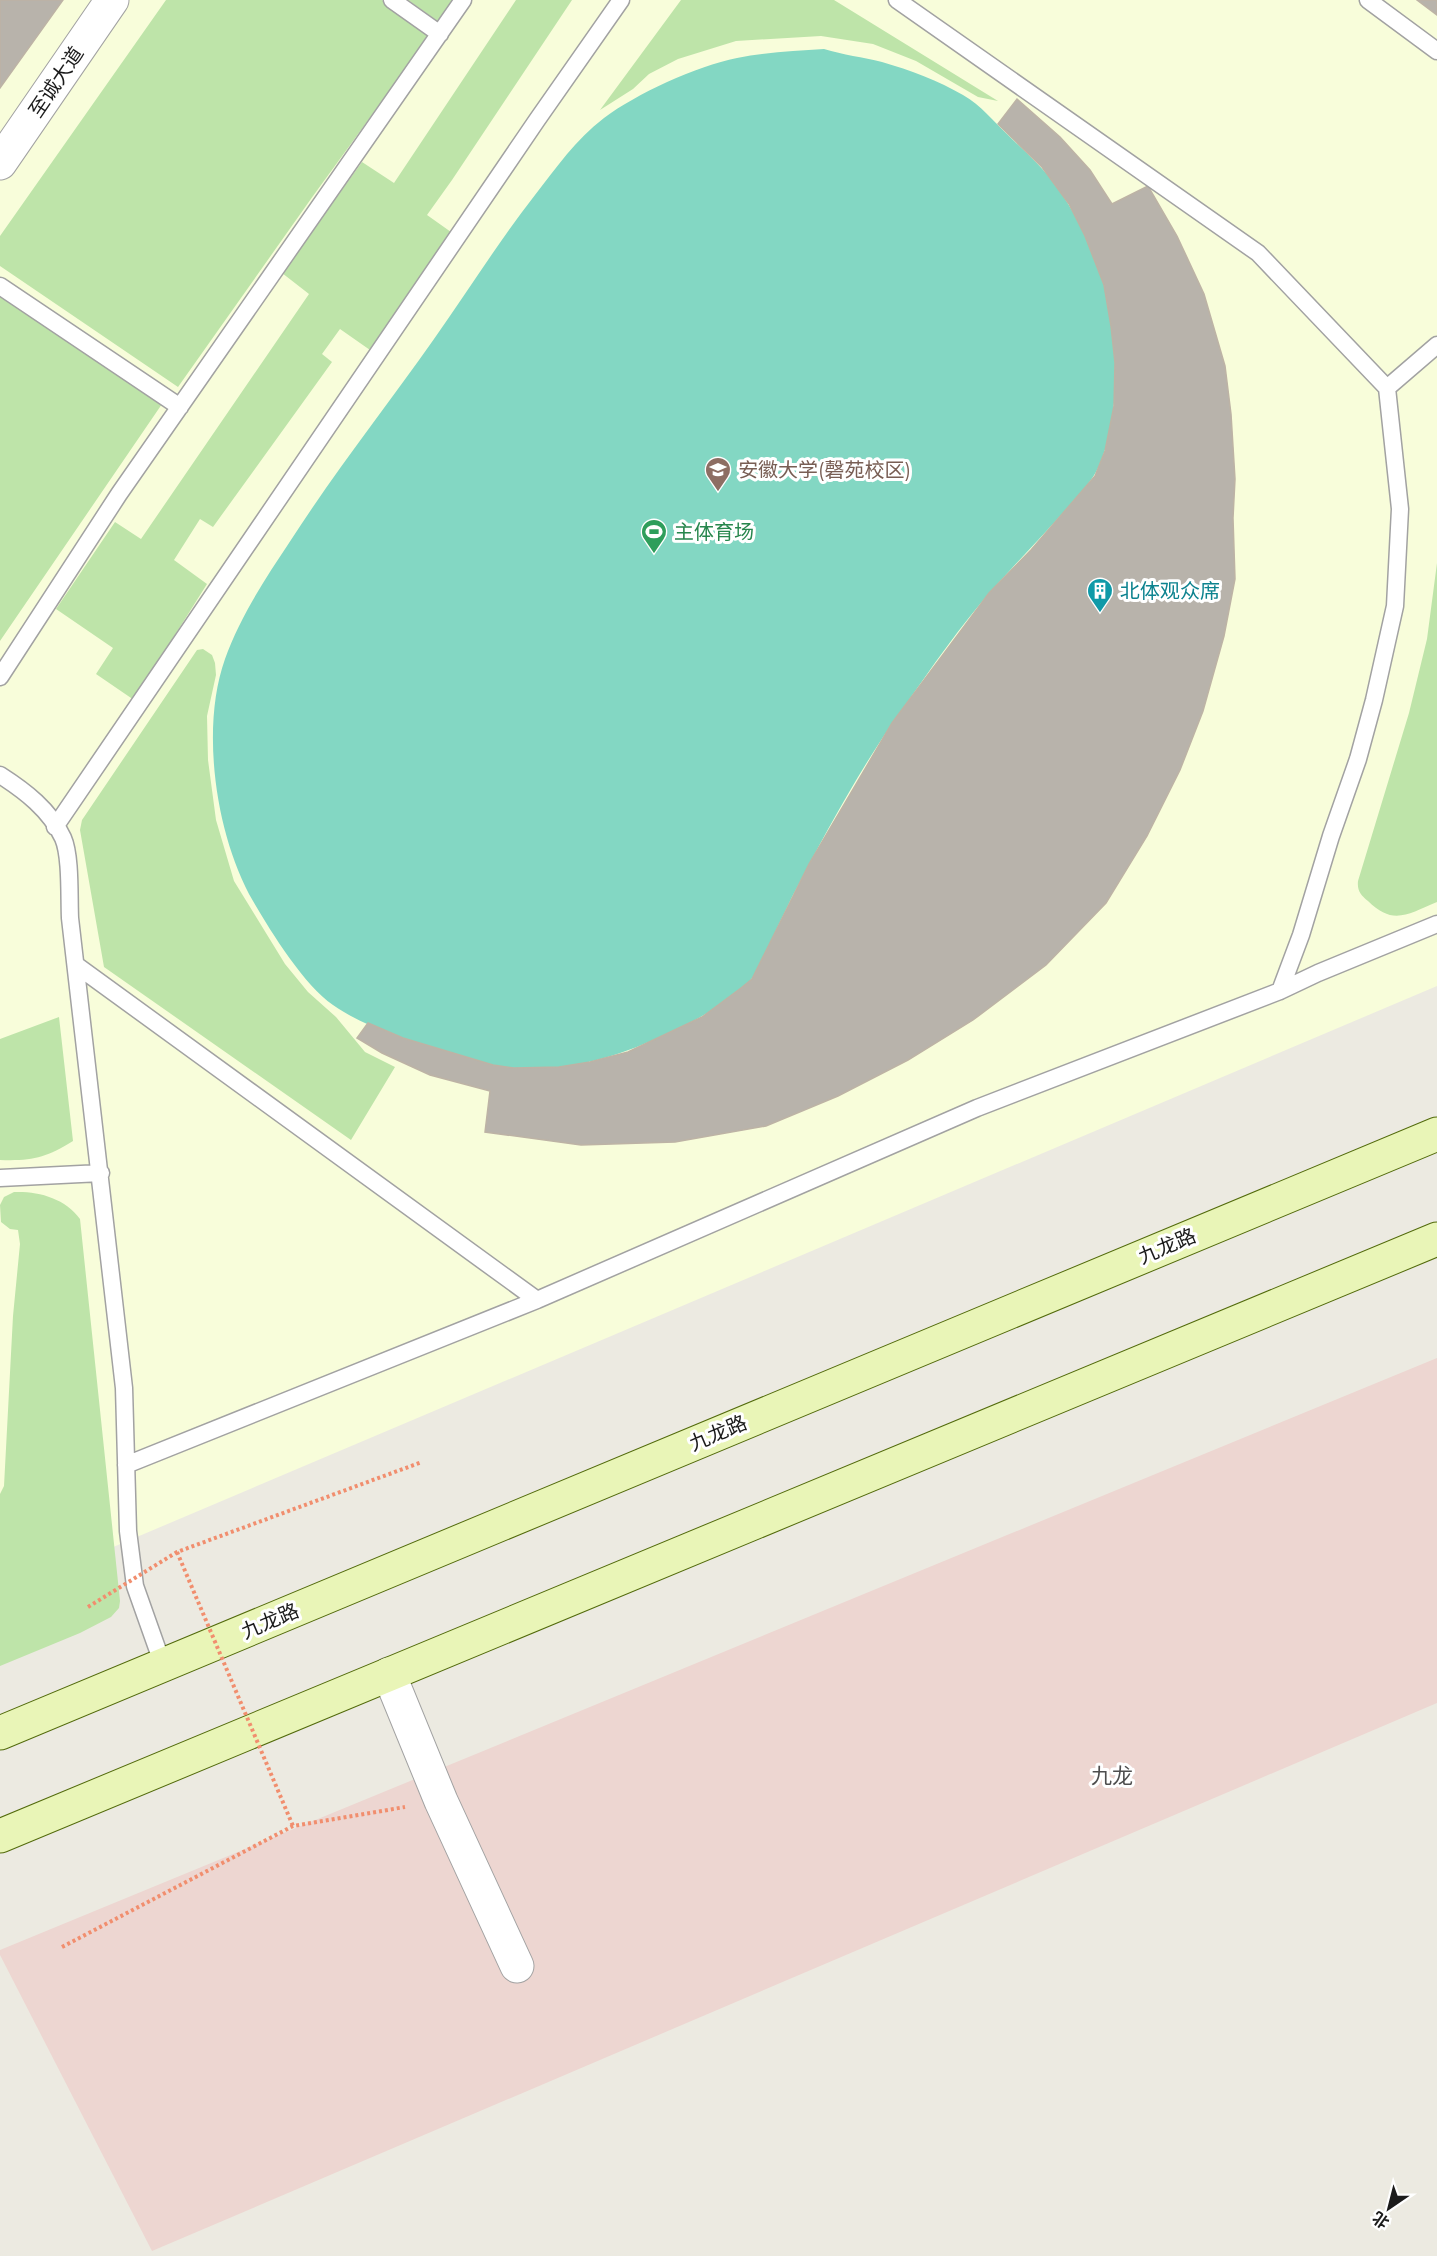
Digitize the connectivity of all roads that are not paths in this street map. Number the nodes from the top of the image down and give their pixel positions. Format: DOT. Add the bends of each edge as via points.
graph roads {
  1 [pos="112,0"];
  2 [pos="393,0"];
  3 [pos="463,0"];
  4 [pos="621,0"];
  5 [pos="897,0"];
  6 [pos="1368,0"];
  7 [pos="440,34"];
  8 [pos="1437,51"];
  9 [pos="0,164"];
  10 [pos="0,286"];
  11 [pos="1437,345"];
  12 [pos="1387,388"];
  13 [pos="180,406"];
  14 [pos="0,677"];
  15 [pos="0,775"];
  16 [pos="55,827"];
  17 [pos="1437,924"];
  18 [pos="76,965"];
  19 [pos="1280,992"];
  20 [pos="1437,1134"];
  21 [pos="101,1173"];
  22 [pos="0,1178"];
  23 [pos="1437,1239"];
  24 [pos="537,1300"];
  25 [pos="126,1465"];
  26 [pos="163,1665"];
  27 [pos="389,1674"];
  28 [pos="0,1733"];
  29 [pos="0,1836"];
  30 [pos="517,1966"];
  1 -- 9 [label="street, 至诚大道"];
  2 -- 7 [label="lane"];
  3 -- 7 [label="lane"];
  4 -- 16 [label="lane"];
  5 -- 12 [label="lane" via="1258,253"];
  6 -- 8 [label="lane"];
  7 -- 13 [label="lane"];
  10 -- 13 [label="lane"];
  11 -- 12 [label="lane"];
  12 -- 19 [label="lane" via="1400,509 1395,606 1358,759"];
  13 -- 14 [label="lane"];
  15 -- 16 [label="lane" via="24,790"];
  16 -- 18 [label="lane" via="63,838 67,855"];
  17 -- 19 [label="lane"];
  18 -- 21 [label="lane"];
  18 -- 24 [label="lane"];
  19 -- 24 [label="lane" via="977,1108"];
  20 -- 26 [label="main road, 九龙路"];
  21 -- 22 [label="lane"];
  21 -- 25 [label="lane" via="124,1388"];
  23 -- 27 [label="main road"];
  24 -- 25 [label="lane"];
  25 -- 26 [label="lane" via="135,1586"];
  26 -- 28 [label="main road, 九龙路"];
  27 -- 29 [label="main road"];
  27 -- 30 [label="street" via="441,1801"];
}
